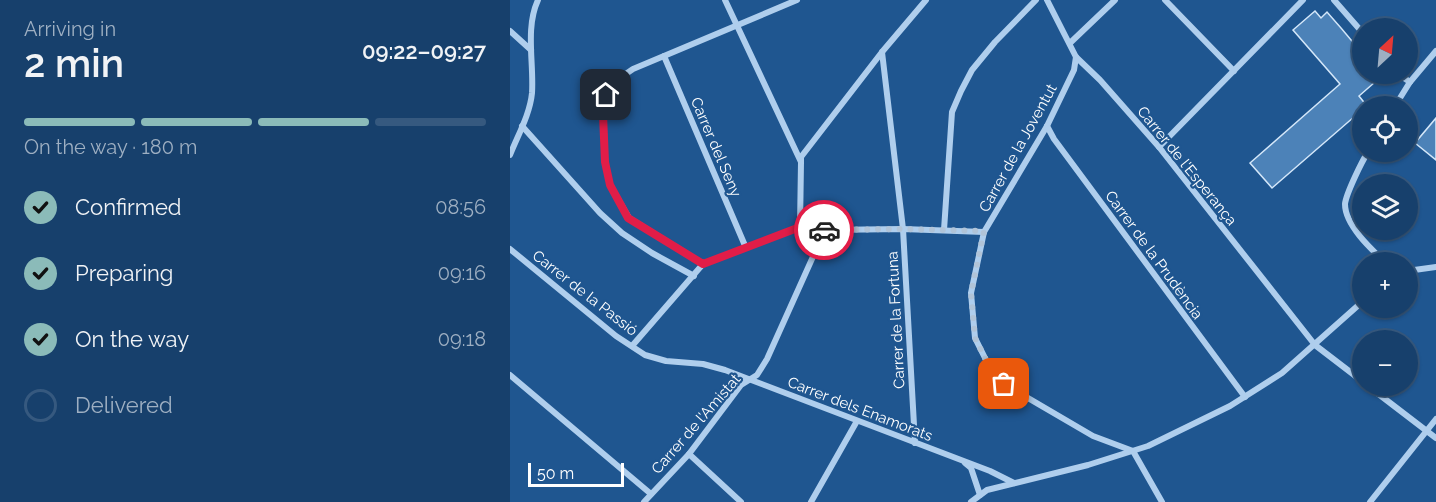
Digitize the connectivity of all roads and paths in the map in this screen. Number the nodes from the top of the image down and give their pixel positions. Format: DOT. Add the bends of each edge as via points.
graph roads {
  1 [pos="538,0"];
  2 [pos="725,0"];
  3 [pos="797,0"];
  4 [pos="926,0"];
  5 [pos="1036,0"];
  6 [pos="1047,0"];
  7 [pos="1115,0"];
  8 [pos="1165,0"];
  9 [pos="1303,0"];
  10 [pos="1334,0"];
  11 [pos="1352,21"];
  12 [pos="735,26"];
  13 [pos="510,31"];
  14 [pos="1070,43"];
  15 [pos="531,50"];
  16 [pos="1436,51"];
  17 [pos="882,52"];
  18 [pos="664,56"];
  19 [pos="1076,57"];
  20 [pos="1234,71"];
  21 [pos="1418,72"];
  22 [pos="522,126"];
  23 [pos="1047,126"];
  24 [pos="1159,147"];
  25 [pos="510,155"];
  26 [pos="801,162"];
  27 [pos="1363,162"];
  28 [pos="800,227"];
  29 [pos="903,229"];
  30 [pos="825,230"];
  31 [pos="944,230"];
  32 [pos="984,231"];
  33 [pos="746,248"];
  34 [pos="510,249"];
  35 [pos="1375,252"];
  36 [pos="703,264"];
  37 [pos="1436,267"];
  38 [pos="1418,269"];
  39 [pos="694,276"];
  40 [pos="1352,311"];
  41 [pos="1315,345"];
  42 [pos="632,346"];
  43 [pos="1352,373"];
  44 [pos="510,375"];
  45 [pos="749,380"];
  46 [pos="1381,396"];
  47 [pos="1245,397"];
  48 [pos="1436,419"];
  49 [pos="857,421"];
  50 [pos="1427,431"];
  51 [pos="1436,438"];
  52 [pos="915,443"];
  53 [pos="1133,451"];
  54 [pos="689,454"];
  55 [pos="962,460"];
  56 [pos="1014,483"];
  57 [pos="1381,489"];
  58 [pos="651,494"];
  59 [pos="980,495"];
  60 [pos="644,502"];
  61 [pos="741,502"];
  62 [pos="811,502"];
  63 [pos="971,502"];
  64 [pos="1162,502"];
  65 [pos="1370,502"];
  66 [pos="1378,502"];
  1 -- 15 [label="street" via="531,27"];
  2 -- 12 [label="street"];
  3 -- 12 [label="street"];
  4 -- 17 [label="street"];
  5 -- 31 [label="street" via="972,70 952,112"];
  6 -- 14 [label="street, Carrer de l'Esperança"];
  7 -- 14 [label="street"];
  8 -- 20 [label="street"];
  9 -- 20 [label="street"];
  10 -- 11 [label="street"];
  12 -- 18 [label="street"];
  12 -- 26 [label="street"];
  13 -- 15 [label="street"];
  14 -- 19 [label="street, Carrer de l'Esperança"];
  15 -- 22 [label="street" via="532,94"];
  16 -- 21 [label="street"];
  17 -- 26 [label="street"];
  17 -- 29 [label="street, Carrer de la Fortuna"];
  18 -- 33 [label="street, Carrer del Seny"];
  18 -- 36 [label="street" via="633,69 617,80 606,95 605,162 610,185 628,218"];
  19 -- 23 [label="street, Carrer de la Joventut" via="1074,70"];
  19 -- 24 [label="street, Carrer de l'Esperança"];
  20 -- 24 [label="street"];
  22 -- 25 [label="street"];
  22 -- 39 [label="street" via="622,233"];
  23 -- 32 [label="street, Carrer de la Joventut"];
  23 -- 47 [label="street, Carrer de la Prudència"];
  24 -- 41 [label="street, Carrer de l'Esperança"];
  26 -- 28 [label="street"];
  27 -- 35 [label="street" via="1345,203 1359,236"];
  28 -- 30 [label="street"];
  28 -- 33 [label="street"];
  29 -- 30 [label="street"];
  29 -- 31 [label="street"];
  29 -- 52 [label="street, Carrer de la Fortuna"];
  30 -- 45 [label="street, Carrer de l'Amistat" via="767,359"];
  31 -- 32 [label="street"];
  32 -- 53 [label="street, Carrer de la Joventut" via="971,293 975,338 987,362 1004,384 1093,436"];
  33 -- 36 [label="street"];
  34 -- 42 [label="street, Carrer de la Passió"];
  36 -- 39 [label="street"];
  37 -- 38 [label="street"];
  39 -- 42 [label="street"];
  40 -- 41 [label="street"];
  41 -- 43 [label="street, Carrer de l'Esperança"];
  41 -- 47 [label="street"];
  42 -- 45 [label="street, Carrer de la Passió" via="645,355 703,364"];
  44 -- 58 [label="street"];
  45 -- 49 [label="street, Carrer dels Enamorats"];
  45 -- 54 [label="street, Carrer de l'Amistat" via="741,385"];
  46 -- 50 [label="street"];
  47 -- 53 [label="street"];
  48 -- 50 [label="street"];
  49 -- 52 [label="street, Carrer dels Enamorats"];
  49 -- 62 [label="street"];
  50 -- 51 [label="street"];
  50 -- 57 [label="street"];
  52 -- 55 [label="street, Carrer dels Enamorats"];
  53 -- 56 [label="street"];
  53 -- 64 [label="street"];
  54 -- 58 [label="street, Carrer de l'Amistat"];
  54 -- 61 [label="street"];
  55 -- 56 [label="street, Carrer dels Enamorats"];
  55 -- 59 [label="street" via="970,468"];
  56 -- 59 [label="street"];
  57 -- 65 [label="street"];
  57 -- 66 [label="street"];
  58 -- 60 [label="street, Carrer de l'Amistat"];
  59 -- 63 [label="street"];
}
